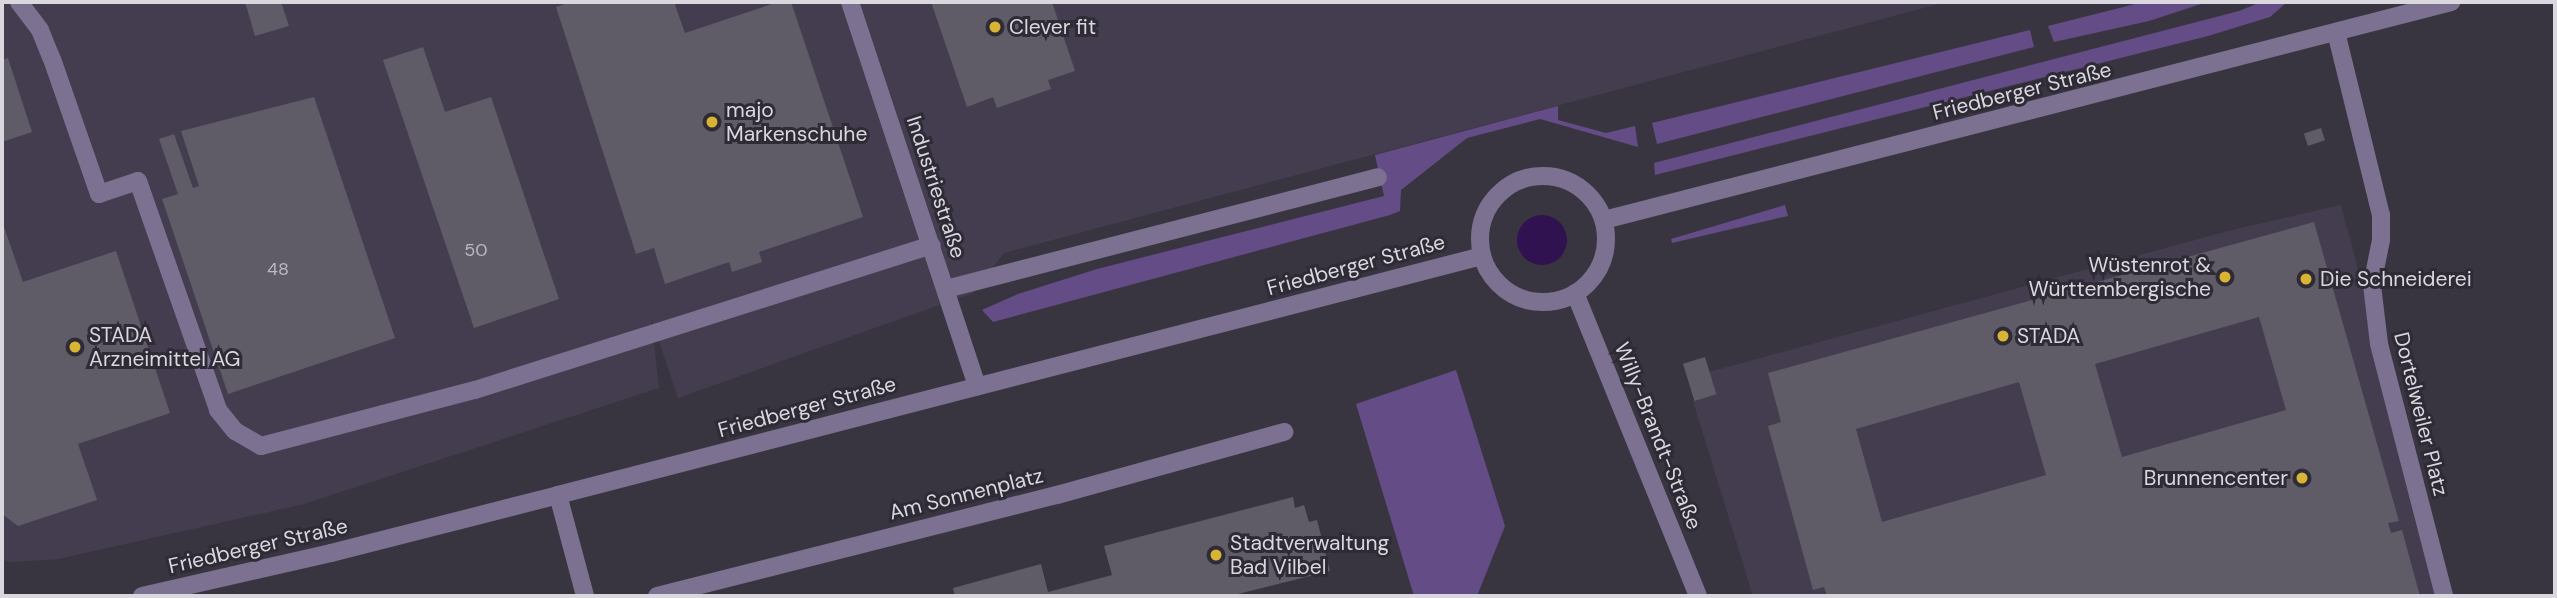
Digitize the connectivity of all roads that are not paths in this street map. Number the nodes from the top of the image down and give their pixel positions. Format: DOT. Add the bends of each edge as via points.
graph roads {
  1 [pos="19,2"];
  2 [pos="850,2"];
  3 [pos="2451,2"];
  4 [pos="2336,32"];
  5 [pos="1378,177"];
  6 [pos="1604,220"];
  7 [pos="932,245"];
  8 [pos="1482,256"];
  9 [pos="946,289"];
  10 [pos="1575,293"];
  11 [pos="977,387"];
  12 [pos="1284,432"];
  13 [pos="558,495"];
  14 [pos="142,596"];
  15 [pos="585,596"];
  16 [pos="657,596"];
  17 [pos="1698,596"];
  18 [pos="2444,596"];
  1 -- 7 [label="street" via="40,30 99,194 138,181 218,410 235,431 261,446 475,390"];
  2 -- 7 [label="street, Industriestraße"];
  3 -- 4 [label="street, Friedberger Straße"];
  4 -- 6 [label="street, Friedberger Straße"];
  4 -- 18 [label="street, Dortelweiler Platz" via="2381,215 2372,285 2379,344"];
  5 -- 9 [label="street"];
  6 -- 8 [label="street" via="1592,198 1573,183 1550,176 1525,178 1504,189 1488,208 1480,231"];
  6 -- 10 [label="street" via="1602,262"];
  7 -- 9 [label="street, Industriestraße"];
  8 -- 10 [label="street" via="1490,273 1520,297 1538,302"];
  8 -- 11 [label="street, Friedberger Straße"];
  9 -- 11 [label="street, Industriestraße"];
  10 -- 17 [label="street, Willy-Brandt-Straße"];
  11 -- 13 [label="street, Friedberger Straße"];
  12 -- 16 [label="street, Am Sonnenplatz" via="1057,495"];
  13 -- 14 [label="street, Friedberger Straße"];
  13 -- 15 [label="street"];
}
